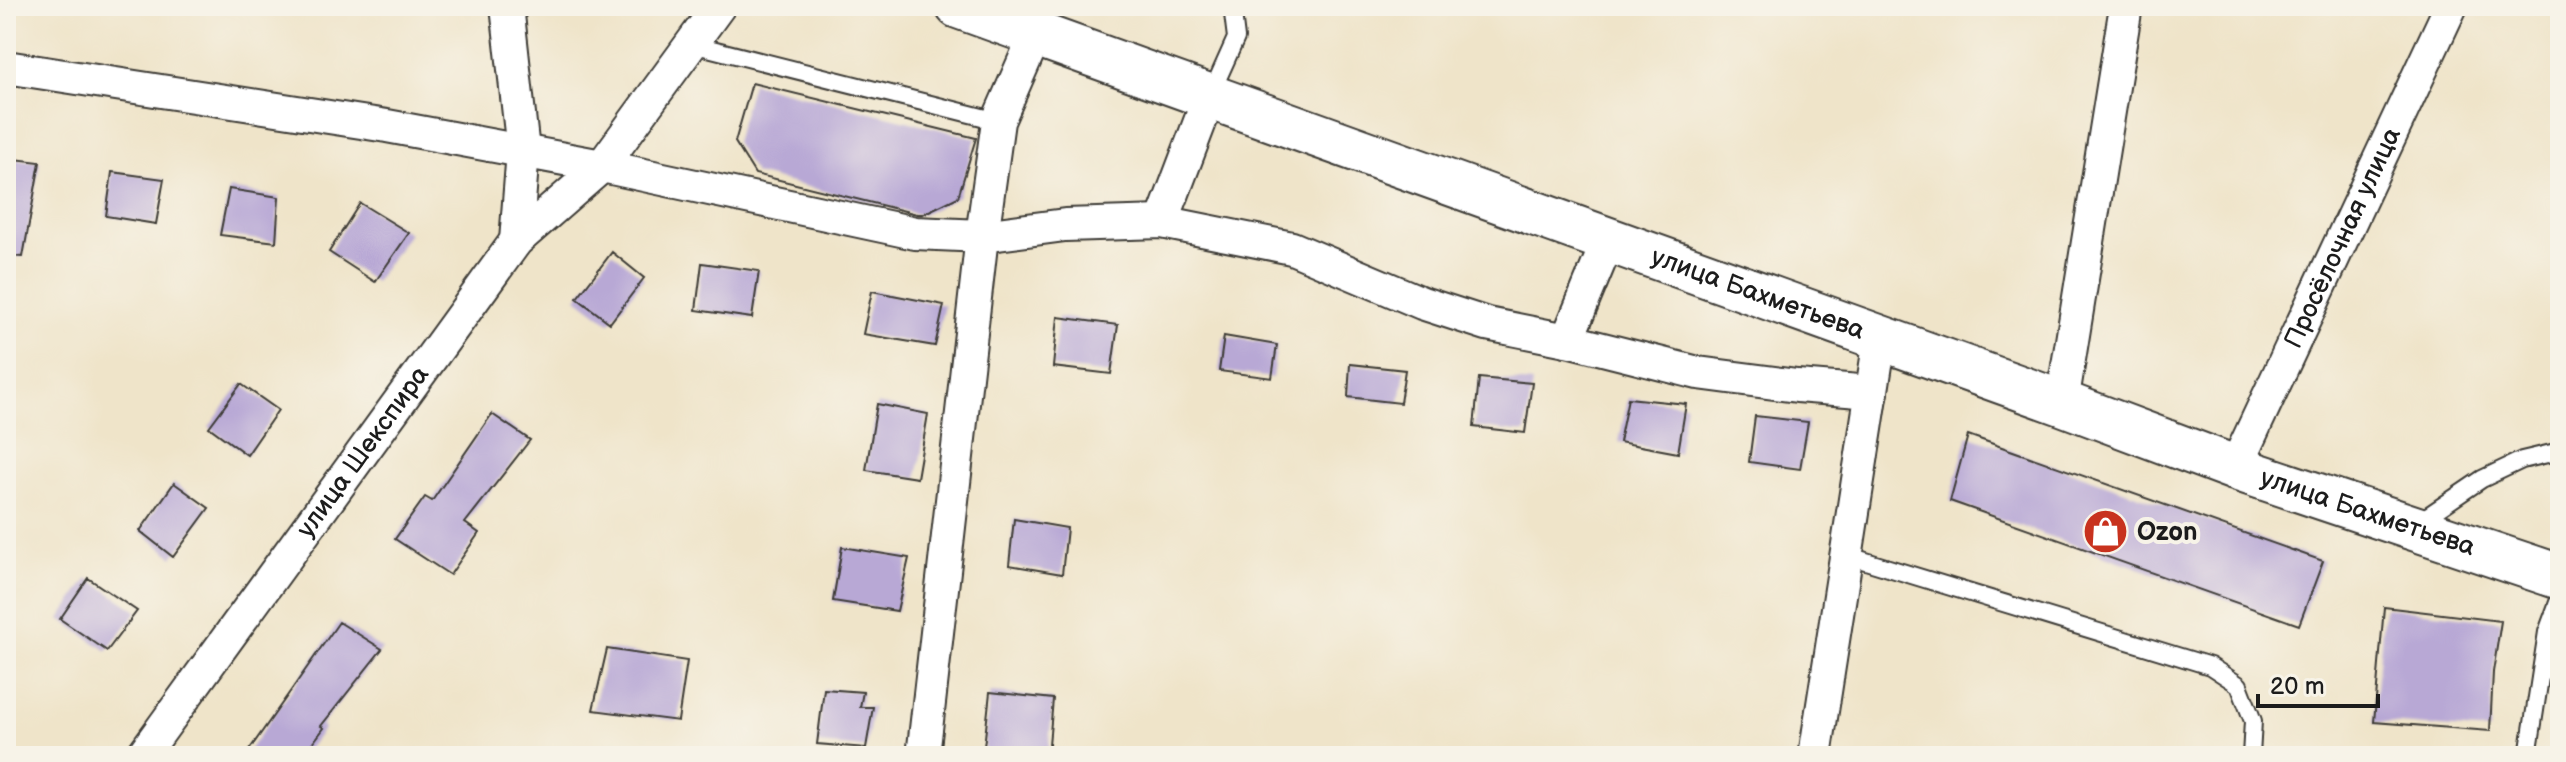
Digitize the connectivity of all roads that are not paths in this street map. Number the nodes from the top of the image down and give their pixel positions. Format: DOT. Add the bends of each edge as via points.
graph roads {
  1 [pos="507,6"];
  2 [pos="719,6"];
  3 [pos="958,6"];
  4 [pos="1232,6"];
  5 [pos="2126,6"];
  6 [pos="2451,6"];
  7 [pos="1036,34"];
  8 [pos="692,44"];
  9 [pos="6,67"];
  10 [pos="1209,98"];
  11 [pos="998,121"];
  12 [pos="523,151"];
  13 [pos="602,166"];
  14 [pos="1162,222"];
  15 [pos="982,236"];
  16 [pos="516,241"];
  17 [pos="1608,241"];
  18 [pos="1880,339"];
  19 [pos="1567,340"];
  20 [pos="1872,392"];
  21 [pos="2062,403"];
  22 [pos="2560,451"];
  23 [pos="2235,468"];
  24 [pos="2411,527"];
  25 [pos="1846,555"];
  26 [pos="2560,577"];
  27 [pos="2560,597"];
  28 [pos="142,756"];
  29 [pos="923,756"];
  30 [pos="1815,756"];
  31 [pos="2251,756"];
  32 [pos="2528,756"];
  1 -- 12 [label="street"];
  2 -- 8 [label="street, улица Шекспира"];
  3 -- 7 [label="main road, улица Бахметьева"];
  4 -- 10 [label="lane" via="1236,38"];
  5 -- 21 [label="street"];
  6 -- 23 [label="street, Просёлочная улица"];
  7 -- 10 [label="main road, улица Бахметьева"];
  7 -- 11 [label="street"];
  8 -- 11 [label="lane"];
  8 -- 13 [label="street, улица Шекспира"];
  9 -- 12 [label="street"];
  10 -- 14 [label="street"];
  10 -- 17 [label="main road, улица Бахметьева"];
  11 -- 15 [label="street"];
  12 -- 13 [label="street"];
  12 -- 16 [label="street"];
  13 -- 15 [label="street" via="915,233"];
  13 -- 16 [label="street, улица Шекспира"];
  14 -- 15 [label="street" via="1065,225"];
  14 -- 19 [label="street" via="1292,248 1422,303 1487,324"];
  15 -- 29 [label="street"];
  16 -- 28 [label="street, улица Шекспира"];
  17 -- 18 [label="main road, улица Бахметьева"];
  17 -- 19 [label="street"];
  18 -- 20 [label="street"];
  18 -- 21 [label="main road, улица Бахметьева"];
  19 -- 20 [label="street" via="1698,373"];
  20 -- 25 [label="street"];
  21 -- 23 [label="main road, улица Бахметьева"];
  22 -- 24 [label="lane" via="2522,460 2482,479"];
  23 -- 24 [label="main road, улица Бахметьева"];
  24 -- 26 [label="main road, улица Бахметьева"];
  25 -- 30 [label="street"];
  25 -- 31 [label="lane" via="2210,666 2239,685 2253,721"];
  27 -- 32 [label="lane" via="2547,632"];
}
